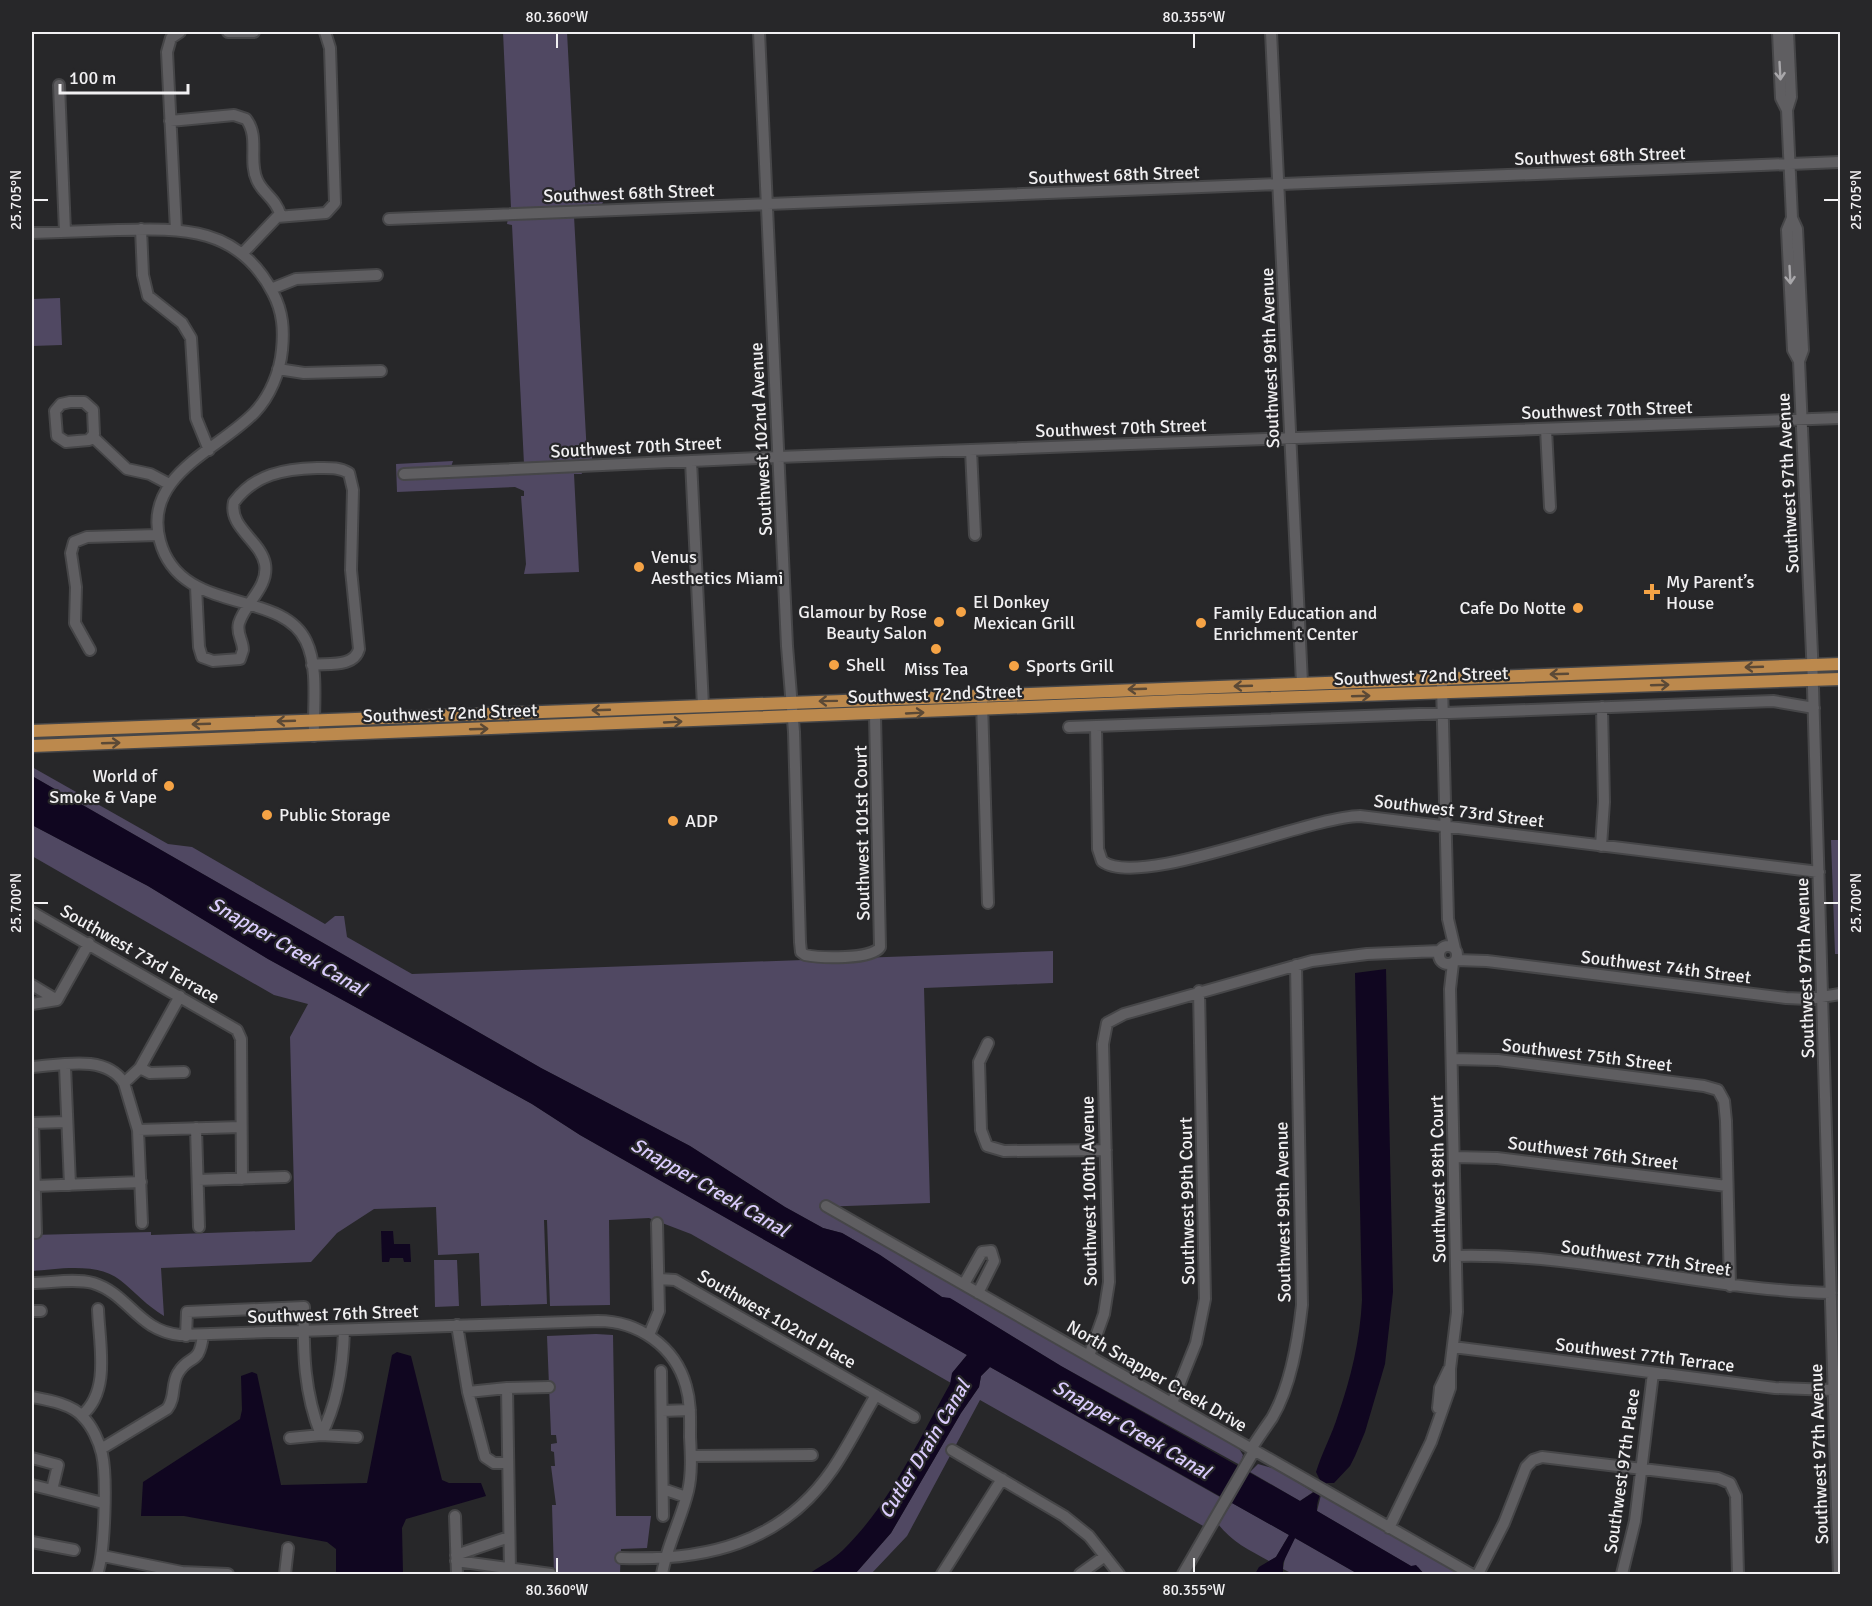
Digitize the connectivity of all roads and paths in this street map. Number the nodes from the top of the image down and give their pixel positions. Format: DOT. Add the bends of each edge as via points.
graph roads {
  1 [pos="228,32"];
  2 [pos="254,32"];
  3 [pos="325,32"];
  4 [pos="759,32"];
  5 [pos="1271,32"];
  6 [pos="1778,32"];
  7 [pos="1788,32"];
  8 [pos="177,33"];
  9 [pos="59,85"];
  10 [pos="1787,110"];
  11 [pos="170,121"];
  12 [pos="1840,162"];
  13 [pos="1790,164"];
  14 [pos="1278,186"];
  15 [pos="766,205"];
  16 [pos="281,216"];
  17 [pos="389,219"];
  18 [pos="141,229"];
  19 [pos="176,230"];
  20 [pos="65,232"];
  21 [pos="32,233"];
  22 [pos="242,254"];
  23 [pos="377,275"];
  24 [pos="271,290"];
  25 [pos="278,369"];
  26 [pos="381,371"];
  27 [pos="1840,418"];
  28 [pos="1802,419"];
  29 [pos="1546,429"];
  30 [pos="93,437"];
  31 [pos="1289,439"];
  32 [pos="209,450"];
  33 [pos="970,450"];
  34 [pos="778,457"];
  35 [pos="691,461"];
  36 [pos="404,474"];
  37 [pos="169,484"];
  38 [pos="1550,507"];
  39 [pos="159,535"];
  40 [pos="975,535"];
  41 [pos="196,587"];
  42 [pos="247,605"];
  43 [pos="90,650"];
  44 [pos="1840,664"];
  45 [pos="312,665"];
  46 [pos="1813,665"];
  47 [pos="1601,672"];
  48 [pos="1442,678"];
  49 [pos="1840,679"];
  50 [pos="1813,680"];
  51 [pos="1302,683"];
  52 [pos="1602,687"];
  53 [pos="1179,688"];
  54 [pos="1096,691"];
  55 [pos="1443,694"];
  56 [pos="982,695"];
  57 [pos="1302,698"];
  58 [pos="1179,701"];
  59 [pos="792,702"];
  60 [pos="703,706"];
  61 [pos="1096,706"];
  62 [pos="1602,707"];
  63 [pos="1814,708"];
  64 [pos="575,710"];
  65 [pos="981,710"];
  66 [pos="1443,713"];
  67 [pos="876,715"];
  68 [pos="419,717"];
  69 [pos="793,718"];
  70 [pos="314,720"];
  71 [pos="173,726"];
  72 [pos="1096,726"];
  73 [pos="549,727"];
  74 [pos="1069,727"];
  75 [pos="82,729"];
  76 [pos="32,730"];
  77 [pos="420,731"];
  78 [pos="314,736"];
  79 [pos="174,741"];
  80 [pos="83,744"];
  81 [pos="32,746"];
  82 [pos="1446,825"];
  83 [pos="1601,846"];
  84 [pos="1819,872"];
  85 [pos="987,903"];
  86 [pos="32,912"];
  87 [pos="89,943"];
  88 [pos="801,952"];
  89 [pos="1448,956"];
  90 [pos="1296,964"];
  91 [pos="32,986"];
  92 [pos="1199,991"];
  93 [pos="1840,994"];
  94 [pos="180,996"];
  95 [pos="1822,996"];
  96 [pos="57,1000"];
  97 [pos="32,1004"];
  98 [pos="1107,1023"];
  99 [pos="988,1043"];
  100 [pos="1452,1059"];
  101 [pos="65,1066"];
  102 [pos="32,1067"];
  103 [pos="140,1068"];
  104 [pos="184,1072"];
  105 [pos="124,1083"];
  106 [pos="67,1122"];
  107 [pos="32,1123"];
  108 [pos="242,1127"];
  109 [pos="196,1128"];
  110 [pos="138,1130"];
  111 [pos="1106,1150"];
  112 [pos="1454,1157"];
  113 [pos="1840,1170"];
  114 [pos="1827,1171"];
  115 [pos="285,1177"];
  116 [pos="242,1179"];
  117 [pos="198,1180"];
  118 [pos="141,1182"];
  119 [pos="70,1185"];
  120 [pos="35,1186"];
  121 [pos="1727,1186"];
  122 [pos="826,1206"];
  123 [pos="142,1223"];
  124 [pos="657,1223"];
  125 [pos="199,1227"];
  126 [pos="36,1233"];
  127 [pos="1457,1256"];
  128 [pos="659,1279"];
  129 [pos="32,1283"];
  130 [pos="964,1284"];
  131 [pos="1730,1286"];
  132 [pos="978,1293"];
  133 [pos="1831,1293"];
  134 [pos="98,1309"];
  135 [pos="1836,1321"];
  136 [pos="457,1325"];
  137 [pos="344,1330"];
  138 [pos="303,1332"];
  139 [pos="203,1335"];
  140 [pos="649,1335"];
  141 [pos="186,1336"];
  142 [pos="1453,1347"];
  143 [pos="1089,1356"];
  144 [pos="661,1371"];
  145 [pos="1653,1373"];
  146 [pos="549,1387"];
  147 [pos="507,1388"];
  148 [pos="1833,1390"];
  149 [pos="468,1392"];
  150 [pos="876,1395"];
  151 [pos="32,1397"];
  152 [pos="1172,1403"];
  153 [pos="690,1410"];
  154 [pos="662,1411"];
  155 [pos="82,1415"];
  156 [pos="915,1417"];
  157 [pos="1837,1418"];
  158 [pos="321,1435"];
  159 [pos="357,1437"];
  160 [pos="290,1438"];
  161 [pos="101,1449"];
  162 [pos="952,1450"];
  163 [pos="1252,1450"];
  164 [pos="812,1455"];
  165 [pos="691,1456"];
  166 [pos="32,1458"];
  167 [pos="508,1463"];
  168 [pos="1641,1469"];
  169 [pos="1002,1479"];
  170 [pos="32,1485"];
  171 [pos="663,1489"];
  172 [pos="52,1490"];
  173 [pos="686,1497"];
  174 [pos="103,1503"];
  175 [pos="1839,1514"];
  176 [pos="455,1516"];
  177 [pos="663,1516"];
  178 [pos="1389,1528"];
  179 [pos="509,1538"];
  180 [pos="32,1542"];
  181 [pos="288,1548"];
  182 [pos="74,1550"];
  183 [pos="103,1556"];
  184 [pos="1105,1556"];
  185 [pos="456,1558"];
  186 [pos="621,1558"];
  187 [pos="665,1559"];
  188 [pos="510,1569"];
  189 [pos="149,1570"];
  190 [pos="1113,1572"];
  191 [pos="197,1574"];
  192 [pos="550,1574"];
  193 [pos="98,1575"];
  194 [pos="228,1575"];
  195 [pos="285,1575"];
  196 [pos="457,1575"];
  197 [pos="662,1575"];
  198 [pos="942,1575"];
  199 [pos="1080,1575"];
  200 [pos="1183,1575"];
  201 [pos="1471,1575"];
  202 [pos="1478,1575"];
  203 [pos="1622,1575"];
  204 [pos="1738,1575"];
  205 [pos="1839,1575"];
  1 -- 2 [label="street"];
  3 -- 16 [label="street" via="330,48 336,194 331,210"];
  4 -- 15 [label="street, Southwest 102nd Avenue"];
  5 -- 14 [label="street, Southwest 99th Avenue"];
  6 -- 10 [label="street, Southwest 97th Avenue, one-way" via="1781,98"];
  7 -- 10 [label="street, Southwest 97th Avenue" via="1791,98"];
  8 -- 11 [label="street" via="167,52"];
  9 -- 20 [label="street"];
  10 -- 13 [label="street, Southwest 97th Avenue"];
  11 -- 16 [label="street" via="234,115 246,119 252,132 256,177"];
  11 -- 19 [label="street"];
  12 -- 13 [label="street, Southwest 68th Street"];
  13 -- 14 [label="street, Southwest 68th Street"];
  13 -- 28 [label="street, Southwest 97th Avenue" via="1801,306"];
  14 -- 15 [label="street, Southwest 68th Street"];
  14 -- 31 [label="street, Southwest 99th Avenue"];
  15 -- 17 [label="street, Southwest 68th Street"];
  15 -- 34 [label="street, Southwest 102nd Avenue"];
  16 -- 22 [label="street"];
  18 -- 19 [label="street"];
  18 -- 20 [label="street"];
  18 -- 32 [label="street" via="142,271 148,296 182,323 191,338 196,418"];
  19 -- 22 [label="street" via="211,236"];
  20 -- 21 [label="street"];
  22 -- 24 [label="street"];
  23 -- 24 [label="street" via="296,279"];
  24 -- 25 [label="street" via="283,326"];
  25 -- 26 [label="street" via="303,373"];
  25 -- 32 [label="street" via="267,396 255,412"];
  27 -- 28 [label="street, Southwest 70th Street"];
  28 -- 29 [label="street, Southwest 70th Street"];
  28 -- 46 [label="street, Southwest 97th Avenue"];
  29 -- 31 [label="street, Southwest 70th Street"];
  29 -- 38 [label="street"];
  30 -- 30 [label="street" via="94,412 89,404 70,402 57,406 57,436 84,442"];
  30 -- 37 [label="street" via="127,469 150,474"];
  31 -- 33 [label="street, Southwest 70th Street"];
  31 -- 51 [label="street, Southwest 99th Avenue"];
  32 -- 37 [label="street"];
  33 -- 34 [label="street, Southwest 70th Street"];
  33 -- 40 [label="street"];
  34 -- 35 [label="street, Southwest 70th Street"];
  34 -- 59 [label="street, Southwest 102nd Avenue"];
  35 -- 36 [label="street, Southwest 70th Street"];
  35 -- 60 [label="street"];
  37 -- 39 [label="street" via="159,511"];
  39 -- 41 [label="street" via="171,566"];
  39 -- 43 [label="street" via="87,537 74,542 71,553 76,587 75,623"];
  41 -- 42 [label="street"];
  41 -- 42 [label="street" via="199,647 202,657 207,659 235,660 242,655 238,631"];
  42 -- 45 [label="street" via="282,618 297,629 308,645"];
  42 -- 45 [label="street" via="258,592 266,567 233,514 237,498 277,471 330,468 349,473 353,495 351,570 359,649 357,656 347,662"];
  44 -- 46 [label="main road, Southwest 72nd Street"];
  45 -- 70 [label="street"];
  46 -- 47 [label="main road, Southwest 72nd Street, one-way"];
  46 -- 50 [label="street, Southwest 97th Avenue"];
  47 -- 48 [label="main road, Southwest 72nd Street, one-way"];
  47 -- 52 [label="main road"];
  48 -- 51 [label="main road, Southwest 72nd Street"];
  48 -- 55 [label="street, Southwest 98th Court"];
  49 -- 50 [label="main road, Southwest 72nd Street"];
  52 -- 50 [label="main road, Southwest 72nd Street, one-way"];
  50 -- 63 [label="street, Southwest 97th Avenue"];
  51 -- 53 [label="main road, Southwest 72nd Street, one-way"];
  51 -- 57 [label="main road"];
  52 -- 55 [label="main road, Southwest 72nd Street"];
  53 -- 54 [label="main road, Southwest 72nd Street, one-way"];
  53 -- 58 [label="main road"];
  54 -- 56 [label="main road, Southwest 72nd Street"];
  54 -- 61 [label="main road"];
  57 -- 55 [label="main road, Southwest 72nd Street, one-way"];
  55 -- 66 [label="street, Southwest 98th Court"];
  56 -- 59 [label="main road, Southwest 72nd Street, one-way"];
  56 -- 65 [label="street"];
  57 -- 58 [label="main road, Southwest 72nd Street"];
  58 -- 61 [label="main road, Southwest 72nd Street"];
  59 -- 60 [label="main road, Southwest 72nd Street"];
  59 -- 69 [label="street, Southwest 102nd Avenue"];
  60 -- 64 [label="main road, Southwest 72nd Street, one-way"];
  61 -- 65 [label="main road, Southwest 72nd Street"];
  62 -- 63 [label="street, Southwest 72nd Street" via="1773,701"];
  62 -- 66 [label="street, Southwest 72nd Street"];
  62 -- 83 [label="street"];
  63 -- 84 [label="street, Southwest 97th Avenue"];
  64 -- 68 [label="main road, Southwest 72nd Street"];
  64 -- 73 [label="main road"];
  67 -- 65 [label="main road, Southwest 72nd Street, one-way"];
  65 -- 85 [label="street"];
  66 -- 72 [label="street, Southwest 72nd Street"];
  66 -- 82 [label="street, Southwest 98th Court"];
  67 -- 69 [label="main road, Southwest 72nd Street"];
  67 -- 88 [label="street, Southwest 101st Court" via="881,937 878,950 865,956 832,957"];
  68 -- 70 [label="main road, Southwest 72nd Street"];
  68 -- 77 [label="main road"];
  73 -- 69 [label="main road, Southwest 72nd Street, one-way"];
  69 -- 88 [label="street, Southwest 102nd Avenue"];
  70 -- 71 [label="main road, Southwest 72nd Street, one-way"];
  70 -- 78 [label="street"];
  71 -- 75 [label="main road, Southwest 72nd Street"];
  71 -- 79 [label="main road"];
  72 -- 74 [label="street, Southwest 72nd Street"];
  72 -- 82 [label="street, Southwest 73rd Street" via="1098,849 1102,861 1110,866 1185,860 1340,817 1368,816"];
  77 -- 73 [label="main road, Southwest 72nd Street, one-way"];
  75 -- 76 [label="main road, Southwest 72nd Street"];
  75 -- 80 [label="main road"];
  77 -- 78 [label="main road, Southwest 72nd Street"];
  78 -- 79 [label="main road, Southwest 72nd Street"];
  80 -- 79 [label="main road, Southwest 72nd Street, one-way"];
  80 -- 81 [label="main road, Southwest 72nd Street"];
  82 -- 83 [label="street, Southwest 73rd Street"];
  82 -- 89 [label="street, Southwest 98th Court"];
  83 -- 84 [label="street, Southwest 73rd Street"];
  84 -- 95 [label="street, Southwest 97th Avenue"];
  86 -- 87 [label="street, Southwest 73rd Terrace"];
  87 -- 94 [label="street, Southwest 73rd Terrace"];
  87 -- 96 [label="street"];
  89 -- 90 [label="street, Southwest 74th Street" via="1358,954"];
  89 -- 95 [label="street, Southwest 74th Street" via="1786,998"];
  89 -- 100 [label="street, Southwest 98th Court"];
  90 -- 92 [label="street, Southwest 74th Street"];
  90 -- 163 [label="street, Southwest 99th Avenue" via="1302,1305 1288,1374 1272,1417"];
  91 -- 96 [label="street"];
  92 -- 98 [label="street, Southwest 74th Street"];
  92 -- 152 [label="street, Southwest 99th Court" via="1205,1299 1196,1343"];
  93 -- 95 [label="street, Southwest 74th Street"];
  94 -- 103 [label="street"];
  94 -- 108 [label="street, Southwest 73rd Terrace" via="231,1024 239,1033"];
  95 -- 114 [label="street, Southwest 97th Avenue"];
  96 -- 97 [label="street"];
  98 -- 111 [label="street, Southwest 100th Avenue" via="1103,1038"];
  99 -- 111 [label="street" via="980,1062 981,1130 990,1149"];
  100 -- 112 [label="street, Southwest 98th Court"];
  100 -- 121 [label="street, Southwest 75th Street" via="1521,1063 1718,1090 1726,1113"];
  101 -- 102 [label="street"];
  101 -- 105 [label="street" via="105,1066 117,1072"];
  101 -- 106 [label="street"];
  103 -- 104 [label="street" via="150,1072"];
  103 -- 105 [label="street"];
  105 -- 110 [label="street"];
  106 -- 107 [label="street"];
  106 -- 119 [label="street"];
  107 -- 120 [label="street"];
  108 -- 109 [label="street"];
  108 -- 116 [label="street"];
  109 -- 110 [label="street"];
  109 -- 117 [label="street"];
  110 -- 118 [label="street"];
  111 -- 143 [label="street, Southwest 100th Avenue" via="1109,1282 1104,1314"];
  112 -- 121 [label="street, Southwest 76th Street" via="1508,1159"];
  112 -- 127 [label="street, Southwest 98th Court"];
  113 -- 114 [label="street"];
  114 -- 133 [label="street, Southwest 97th Avenue"];
  115 -- 116 [label="street"];
  116 -- 117 [label="street"];
  117 -- 125 [label="street"];
  118 -- 119 [label="street"];
  118 -- 123 [label="street"];
  119 -- 120 [label="street"];
  120 -- 126 [label="street"];
  121 -- 131 [label="street"];
  122 -- 130 [label="street, North Snapper Creek Drive"];
  124 -- 128 [label="street"];
  127 -- 131 [label="street, Southwest 77th Street" via="1526,1258"];
  127 -- 142 [label="street, Southwest 98th Court"];
  128 -- 140 [label="street" via="659,1316"];
  128 -- 150 [label="street, Southwest 102nd Place" via="675,1280"];
  129 -- 141 [label="street, Southwest 76th Street" via="92,1283 116,1296 155,1330"];
  130 -- 132 [label="street, North Snapper Creek Drive"];
  130 -- 132 [label="street" via="981,1252 991,1251 994,1262"];
  131 -- 133 [label="street, Southwest 77th Street"];
  132 -- 143 [label="street, North Snapper Creek Drive"];
  133 -- 135 [label="street, Southwest 97th Avenue"];
  134 -- 155 [label="street" via="100,1386 96,1401"];
  135 -- 148 [label="street, Southwest 97th Avenue"];
  136 -- 137 [label="street, Southwest 76th Street"];
  136 -- 140 [label="street, Southwest 76th Street" via="607,1321"];
  136 -- 149 [label="street"];
  137 -- 138 [label="street, Southwest 76th Street"];
  137 -- 158 [label="street" via="336,1399"];
  138 -- 139 [label="street, Southwest 76th Street"];
  138 -- 141 [label="street" via="304,1307 187,1312"];
  138 -- 158 [label="street" via="305,1373"];
  139 -- 141 [label="street, Southwest 76th Street"];
  139 -- 161 [label="street" via="200,1354 178,1373 166,1409"];
  140 -- 153 [label="street" via="680,1369"];
  142 -- 145 [label="street, Southwest 77th Terrace"];
  142 -- 178 [label="street, Southwest 98th Court" via="1449,1392 1431,1442"];
  143 -- 152 [label="street, North Snapper Creek Drive"];
  144 -- 154 [label="street"];
  145 -- 148 [label="street, Southwest 77th Terrace" via="1775,1389"];
  145 -- 168 [label="street, Southwest 97th Place"];
  146 -- 147 [label="street"];
  147 -- 149 [label="street"];
  147 -- 167 [label="street"];
  148 -- 157 [label="street, Southwest 97th Avenue"];
  149 -- 167 [label="street" via="485,1456 494,1463"];
  150 -- 156 [label="street, Southwest 102nd Place"];
  150 -- 187 [label="street" via="832,1471 791,1514 763,1533 725,1549"];
  151 -- 155 [label="street"];
  152 -- 163 [label="street, North Snapper Creek Drive"];
  153 -- 154 [label="street"];
  153 -- 165 [label="street"];
  154 -- 171 [label="street"];
  155 -- 161 [label="street"];
  157 -- 175 [label="street, Southwest 97th Avenue"];
  158 -- 159 [label="street"];
  158 -- 160 [label="street"];
  161 -- 174 [label="street"];
  162 -- 169 [label="street"];
  163 -- 178 [label="street, North Snapper Creek Drive"];
  163 -- 200 [label="street, Southwest 99th Avenue"];
  164 -- 165 [label="street"];
  165 -- 173 [label="street"];
  166 -- 172 [label="street" via="58,1465"];
  167 -- 179 [label="street"];
  168 -- 202 [label="street" via="1539,1457 1527,1467"];
  168 -- 203 [label="street, Southwest 97th Place" via="1633,1535"];
  168 -- 204 [label="street" via="1718,1478 1734,1488"];
  169 -- 184 [label="street" via="1064,1516 1089,1536"];
  169 -- 198 [label="street"];
  170 -- 172 [label="street"];
  171 -- 173 [label="street"];
  171 -- 177 [label="street"];
  172 -- 174 [label="street"];
  173 -- 187 [label="street"];
  174 -- 183 [label="street"];
  175 -- 205 [label="street, Southwest 97th Avenue"];
  176 -- 185 [label="street"];
  178 -- 201 [label="street, North Snapper Creek Drive"];
  179 -- 185 [label="street"];
  179 -- 188 [label="street"];
  180 -- 182 [label="street"];
  181 -- 195 [label="street"];
  183 -- 189 [label="street"];
  183 -- 193 [label="street"];
  184 -- 190 [label="street"];
  184 -- 199 [label="street"];
  185 -- 188 [label="street"];
  185 -- 196 [label="street"];
  186 -- 187 [label="street"];
  187 -- 197 [label="street"];
  188 -- 192 [label="street"];
  189 -- 191 [label="street"];
  191 -- 194 [label="street"];
}
